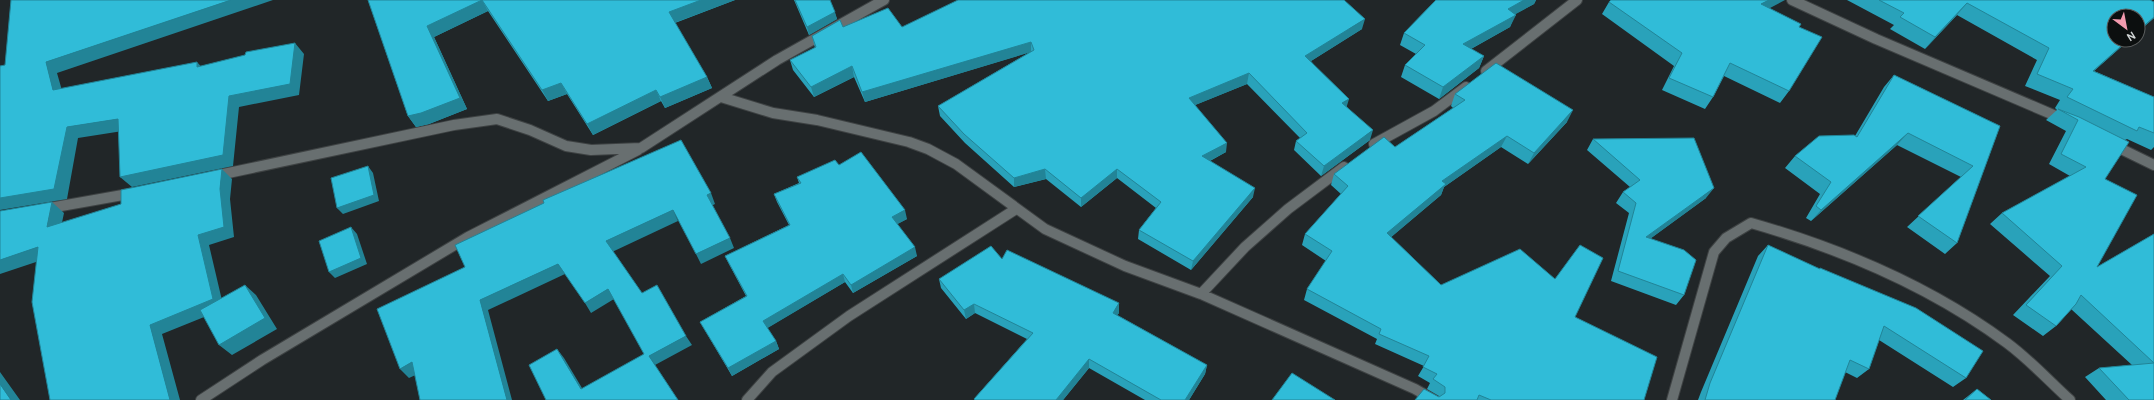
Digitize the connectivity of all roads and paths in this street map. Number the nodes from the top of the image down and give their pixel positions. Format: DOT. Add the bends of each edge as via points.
graph roads {
  1 [pos="884,0"];
  2 [pos="1577,0"];
  3 [pos="1792,0"];
  4 [pos="721,97"];
  5 [pos="2070,122"];
  6 [pos="2102,139"];
  7 [pos="641,148"];
  8 [pos="1363,152"];
  9 [pos="1351,162"];
  10 [pos="2154,165"];
  11 [pos="203,178"];
  12 [pos="144,191"];
  13 [pos="1016,208"];
  14 [pos="30,212"];
  15 [pos="1200,294"];
  16 [pos="201,400"];
  17 [pos="747,400"];
  18 [pos="1434,400"];
  19 [pos="1672,400"];
  20 [pos="2070,400"];
  1 -- 4 [label="street" via="777,60"];
  2 -- 8 [label="street" via="1434,111"];
  3 -- 5 [label="street"];
  4 -- 7 [label="street"];
  4 -- 13 [label="street" via="773,113 817,120 928,149 956,164"];
  6 -- 10 [label="street"];
  7 -- 11 [label="street" via="591,150 566,146 497,119 454,125"];
  7 -- 16 [label="street" via="468,237 262,360"];
  9 -- 15 [label="street" via="1288,209 1245,246"];
  12 -- 14 [label="street"];
  13 -- 15 [label="street" via="1045,229 1125,266"];
  13 -- 17 [label="street" via="849,316 772,372"];
  15 -- 18 [label="street" via="1415,389"];
  19 -- 20 [label="street" via="1714,252 1726,238 1751,223 1831,248 1957,309 2009,344"];
}
